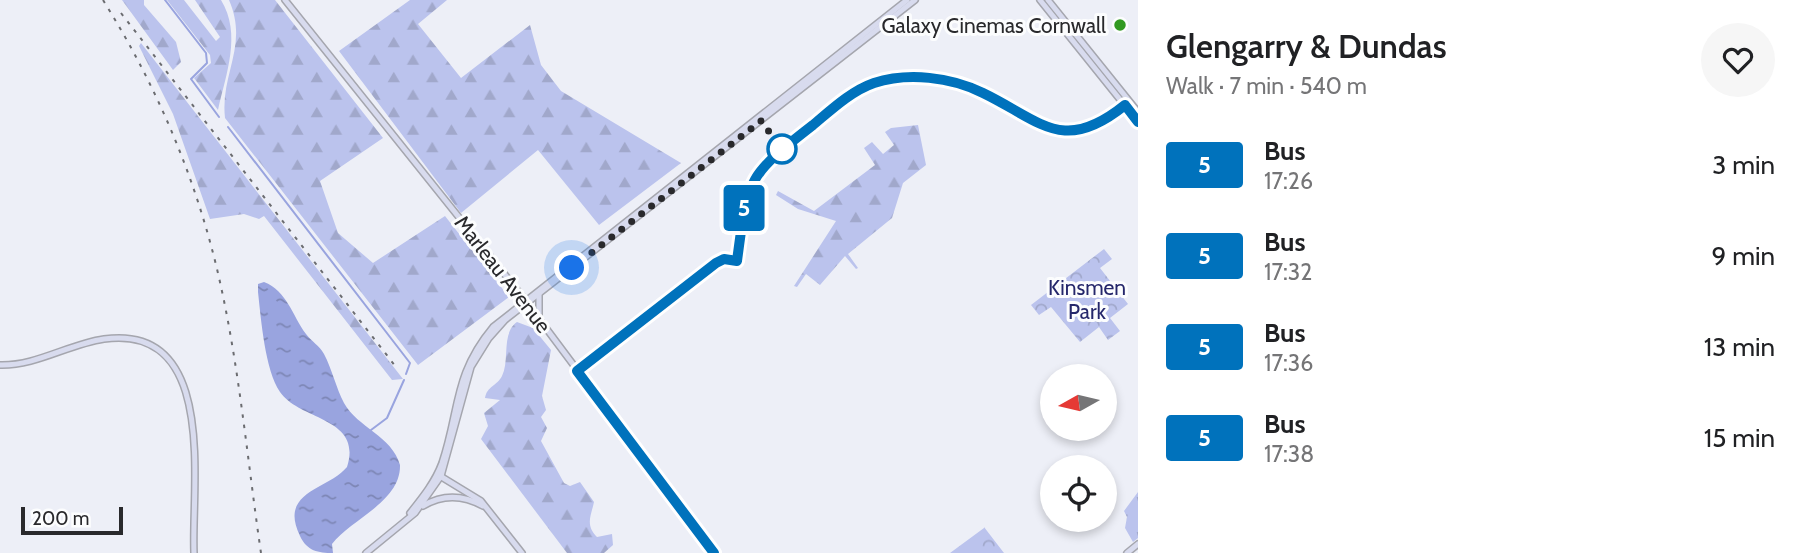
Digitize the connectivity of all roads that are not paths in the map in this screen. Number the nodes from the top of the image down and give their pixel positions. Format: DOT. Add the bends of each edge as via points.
graph roads {
  1 [pos="285,0"];
  2 [pos="907,0"];
  3 [pos="915,0"];
  4 [pos="1040,0"];
  5 [pos="1048,0"];
  6 [pos="1138,112"];
  7 [pos="1138,122"];
  8 [pos="539,295"];
  9 [pos="526,302"];
  10 [pos="539,320"];
  11 [pos="0,365"];
  12 [pos="439,475"];
  13 [pos="415,513"];
  14 [pos="491,513"];
  15 [pos="398,527"];
  16 [pos="1138,544"];
  17 [pos="194,553"];
  18 [pos="366,553"];
  19 [pos="522,553"];
  20 [pos="714,553"];
  21 [pos="1127,553"];
  1 -- 9 [label="street, Marleau Avenue"];
  2 -- 9 [label="street"];
  3 -- 8 [label="street"];
  4 -- 7 [label="street"];
  5 -- 6 [label="street"];
  8 -- 9 [label="street"];
  8 -- 10 [label="street"];
  9 -- 10 [label="street, Marleau Avenue"];
  9 -- 12 [label="street" via="496,330 471,367"];
  10 -- 20 [label="street, Marleau Avenue"];
  11 -- 17 [label="street" via="23,363 107,338 147,345 168,359 185,387 193,436 197,471"];
  12 -- 13 [label="street"];
  12 -- 14 [label="street" via="474,495"];
  12 -- 15 [label="street"];
  13 -- 14 [label="street" via="437,499 454,497 473,501"];
  13 -- 15 [label="street"];
  14 -- 19 [label="street"];
  15 -- 18 [label="street"];
  16 -- 21 [label="street"];
}
